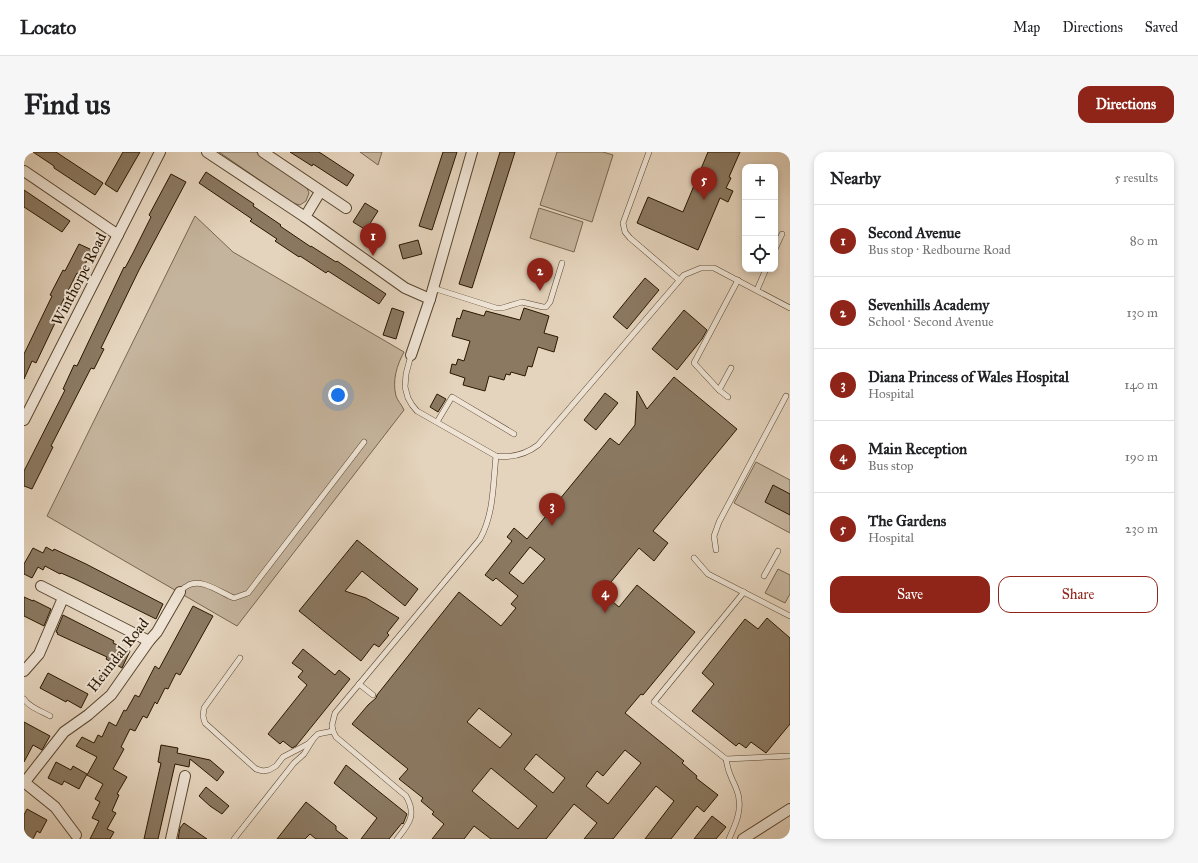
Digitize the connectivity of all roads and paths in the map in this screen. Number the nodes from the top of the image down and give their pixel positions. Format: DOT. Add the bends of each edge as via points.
graph roads {
  1 [pos="160,152"];
  2 [pos="207,152"];
  3 [pos="263,152"];
  4 [pos="472,152"];
  5 [pos="649,152"];
  6 [pos="24,171"];
  7 [pos="320,192"];
  8 [pos="346,208"];
  9 [pos="305,217"];
  10 [pos="782,234"];
  11 [pos="118,235"];
  12 [pos="778,243"];
  13 [pos="562,263"];
  14 [pos="765,272"];
  15 [pos="679,280"];
  16 [pos="738,280"];
  17 [pos="433,288"];
  18 [pos="757,290"];
  19 [pos="430,299"];
  20 [pos="790,308"];
  21 [pos="411,355"];
  22 [pos="731,368"];
  23 [pos="719,390"];
  24 [pos="786,396"];
  25 [pos="728,397"];
  26 [pos="24,420"];
  27 [pos="437,422"];
  28 [pos="514,434"];
  29 [pos="364,442"];
  30 [pos="496,456"];
  31 [pos="716,550"];
  32 [pos="778,551"];
  33 [pos="694,558"];
  34 [pos="764,576"];
  35 [pos="41,586"];
  36 [pos="180,592"];
  37 [pos="744,592"];
  38 [pos="64,598"];
  39 [pos="790,616"];
  40 [pos="149,641"];
  41 [pos="240,658"];
  42 [pos="24,671"];
  43 [pos="359,684"];
  44 [pos="372,695"];
  45 [pos="24,699"];
  46 [pos="50,716"];
  47 [pos="333,731"];
  48 [pos="314,738"];
  49 [pos="790,756"];
  50 [pos="726,759"];
  51 [pos="185,776"];
  52 [pos="24,782"];
  53 [pos="790,809"];
  54 [pos="76,835"];
  55 [pos="172,839"];
  56 [pos="234,839"];
  57 [pos="397,839"];
  58 [pos="729,839"];
  59 [pos="743,839"];
  1 -- 11 [label="street, Winthorpe Road"];
  2 -- 9 [label="street"];
  3 -- 7 [label="street"];
  4 -- 17 [label="street"];
  5 -- 15 [label="lane" via="625,216 624,228 630,238"];
  6 -- 11 [label="street"];
  7 -- 8 [label="street"];
  7 -- 9 [label="street"];
  9 -- 19 [label="street" via="405,288"];
  10 -- 12 [label="lane"];
  11 -- 26 [label="street, Winthorpe Road"];
  13 -- 17 [label="lane" via="550,302 546,307 522,302 496,308"];
  14 -- 18 [label="lane"];
  15 -- 16 [label="lane" via="701,268 714,268"];
  15 -- 30 [label="lane" via="538,445 516,456"];
  16 -- 18 [label="lane"];
  16 -- 23 [label="lane" via="694,364"];
  17 -- 19 [label="street"];
  18 -- 20 [label="lane"];
  19 -- 21 [label="street"];
  21 -- 27 [label="lane" via="405,387 408,398 417,411"];
  22 -- 23 [label="lane"];
  23 -- 25 [label="lane"];
  24 -- 31 [label="lane" via="719,522 714,536"];
  27 -- 28 [label="lane" via="452,398"];
  27 -- 30 [label="lane"];
  29 -- 36 [label="lane" via="248,593 234,598 196,583 187,585"];
  30 -- 43 [label="lane" via="492,502 480,539"];
  32 -- 34 [label="lane"];
  33 -- 37 [label="lane" via="708,574"];
  35 -- 38 [label="street"];
  36 -- 40 [label="street, Heimdal Road"];
  37 -- 39 [label="lane"];
  37 -- 50 [label="lane" via="654,702"];
  38 -- 40 [label="street"];
  38 -- 42 [label="street" via="39,654"];
  40 -- 52 [label="street, Heimdal Road" via="111,694 64,732"];
  41 -- 48 [label="lane" via="204,708 205,723 256,769 263,771 276,766 283,757"];
  43 -- 44 [label="lane"];
  43 -- 47 [label="lane" via="335,713 332,721"];
  45 -- 46 [label="lane"];
  47 -- 48 [label="lane" via="318,734"];
  47 -- 57 [label="lane" via="336,737 406,796 411,815 407,827"];
  48 -- 56 [label="lane" via="304,754"];
  49 -- 50 [label="lane"];
  50 -- 58 [label="lane" via="740,801 735,826"];
  51 -- 55 [label="street"];
  52 -- 54 [label="street" via="55,807"];
  53 -- 59 [label="street"];
}
